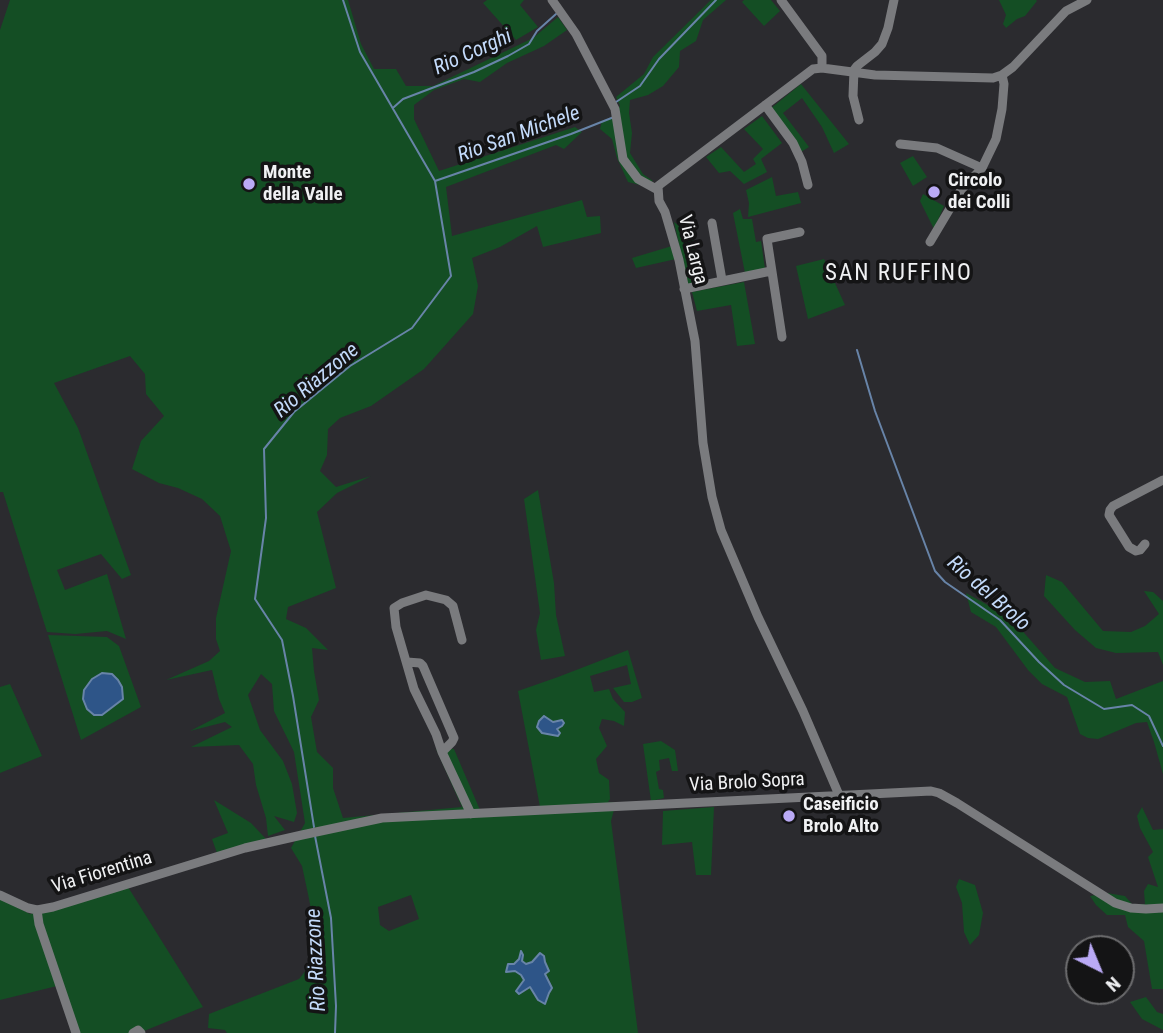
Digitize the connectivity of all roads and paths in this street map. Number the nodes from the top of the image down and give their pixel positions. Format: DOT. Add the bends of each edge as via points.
graph roads {
  1 [pos="552,0"];
  2 [pos="781,0"];
  3 [pos="894,0"];
  4 [pos="1087,0"];
  5 [pos="822,68"];
  6 [pos="854,73"];
  7 [pos="1002,75"];
  8 [pos="765,105"];
  9 [pos="859,120"];
  10 [pos="900,144"];
  11 [pos="982,168"];
  12 [pos="808,185"];
  13 [pos="657,190"];
  14 [pos="712,223"];
  15 [pos="800,232"];
  16 [pos="930,242"];
  17 [pos="771,271"];
  18 [pos="722,280"];
  19 [pos="684,289"];
  20 [pos="782,337"];
  21 [pos="1163,480"];
  22 [pos="1145,544"];
  23 [pos="462,640"];
  24 [pos="407,662"];
  25 [pos="442,752"];
  26 [pos="839,795"];
  27 [pos="471,814"];
  28 [pos="302,835"];
  29 [pos="0,895"];
  30 [pos="1163,908"];
  31 [pos="37,910"];
  32 [pos="76,1033"];
  33 [pos="133,1033"];
  34 [pos="141,1033"];
  1 -- 13 [label="street" via="576,34 615,109 623,159 638,179"];
  2 -- 5 [label="street" via="822,56"];
  3 -- 6 [label="street" via="882,44"];
  4 -- 7 [label="street" via="1066,11"];
  5 -- 6 [label="street"];
  5 -- 8 [label="street" via="806,73"];
  6 -- 7 [label="street" via="978,79"];
  6 -- 9 [label="street"];
  7 -- 11 [label="street" via="996,139"];
  8 -- 12 [label="street" via="793,143"];
  8 -- 13 [label="street" via="662,181"];
  10 -- 11 [label="street" via="937,148"];
  11 -- 16 [label="street" via="961,190"];
  13 -- 19 [label="street, Via Larga"];
  14 -- 18 [label="street"];
  15 -- 17 [label="street" via="767,239"];
  17 -- 18 [label="street"];
  17 -- 20 [label="street"];
  18 -- 19 [label="street"];
  19 -- 26 [label="street, Via Larga" via="695,341 703,443 721,530"];
  21 -- 22 [label="street" via="1110,510 1129,547 1136,551"];
  23 -- 24 [label="street" via="453,606 446,600 426,596 401,603 394,608 395,618"];
  24 -- 25 [label="street"];
  24 -- 25 [label="street" via="423,666 454,738"];
  25 -- 27 [label="street"];
  26 -- 27 [label="street, Via Brolo Sopra"];
  26 -- 30 [label="street, Via Brolo Sopra" via="939,793 1115,903"];
  27 -- 28 [label="street, Via Brolo Sopra" via="382,818"];
  28 -- 31 [label="street, Via Fiorentina"];
  29 -- 31 [label="street"];
  31 -- 32 [label="street, Via Fiorentina"];
  33 -- 34 [label="street"];
}
